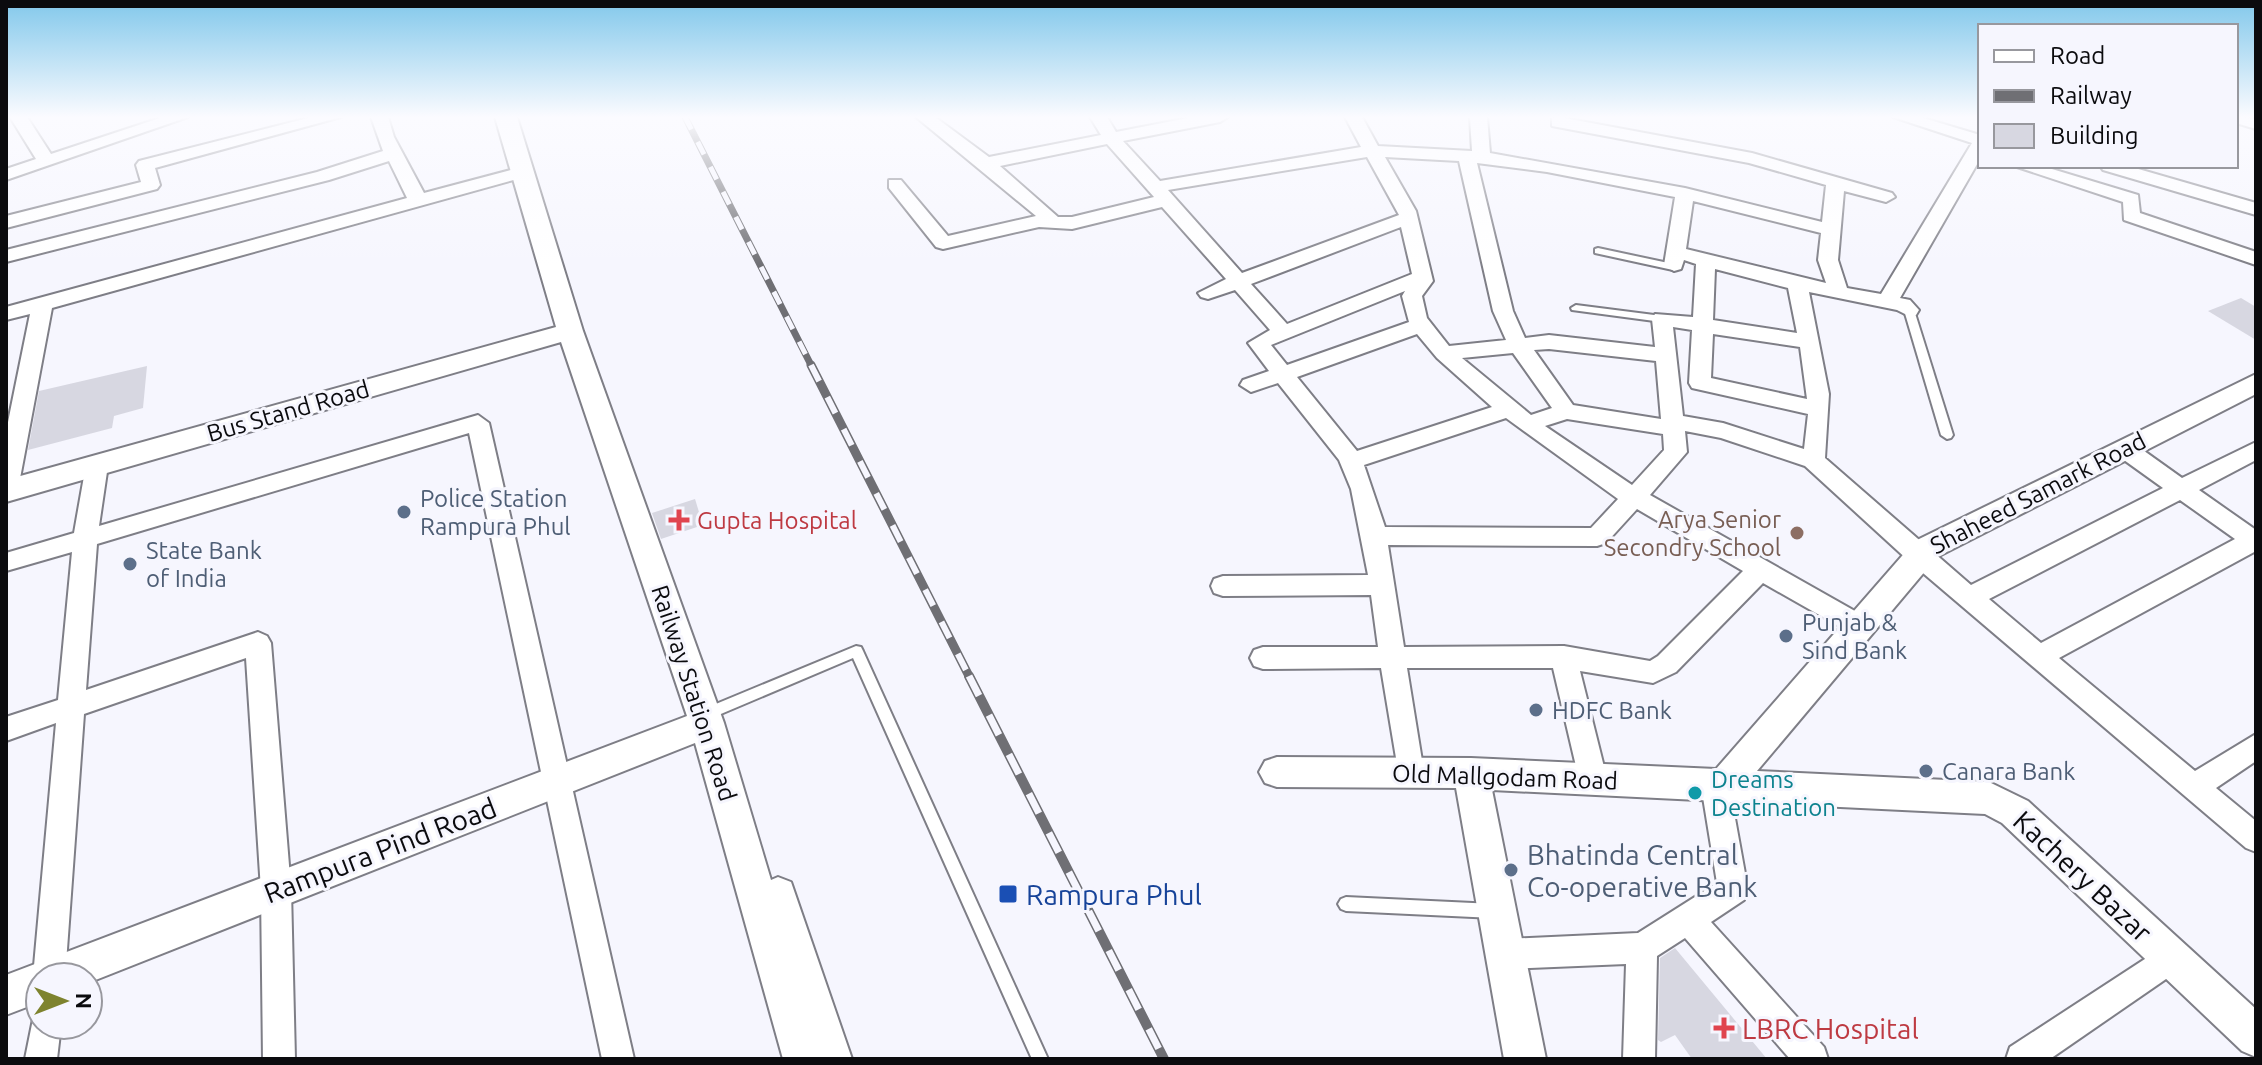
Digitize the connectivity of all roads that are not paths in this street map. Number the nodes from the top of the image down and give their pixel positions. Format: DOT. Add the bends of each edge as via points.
graph roads {
  1 [pos="32,167"];
  2 [pos="146,167"];
  3 [pos="352,167"];
  4 [pos="403,167"];
  5 [pos="520,167"];
  6 [pos="990,167"];
  7 [pos="1136,167"];
  8 [pos="1263,167"];
  9 [pos="1381,167"];
  10 [pos="1473,167"];
  11 [pos="1526,167"];
  12 [pos="1780,167"];
  13 [pos="1966,167"];
  14 [pos="2030,168"];
  15 [pos="2116,168"];
  16 [pos="522,172"];
  17 [pos="6,175"];
  18 [pos="1836,181"];
  19 [pos="895,184"];
  20 [pos="1685,193"];
  21 [pos="1160,194"];
  22 [pos="1886,197"];
  23 [pos="417,200"];
  24 [pos="2256,209"];
  25 [pos="1409,218"];
  26 [pos="1051,220"];
  27 [pos="6,222"];
  28 [pos="1830,230"];
  29 [pos="1598,251"];
  30 [pos="6,256"];
  31 [pos="1674,259"];
  32 [pos="2256,259"];
  33 [pos="1706,261"];
  34 [pos="1422,277"];
  35 [pos="1239,282"];
  36 [pos="1797,284"];
  37 [pos="1208,293"];
  38 [pos="1839,294"];
  39 [pos="1887,303"];
  40 [pos="42,305"];
  41 [pos="1576,308"];
  42 [pos="1909,310"];
  43 [pos="6,314"];
  44 [pos="1662,319"];
  45 [pos="1422,325"];
  46 [pos="1702,328"];
  47 [pos="570,331"];
  48 [pos="1284,333"];
  49 [pos="1809,342"];
  50 [pos="1518,344"];
  51 [pos="1444,353"];
  52 [pos="1665,355"];
  53 [pos="1285,373"];
  54 [pos="1251,385"];
  55 [pos="2252,389"];
  56 [pos="1509,409"];
  57 [pos="1818,409"];
  58 [pos="1566,411"];
  59 [pos="1528,424"];
  60 [pos="1671,424"];
  61 [pos="1947,435"];
  62 [pos="2125,449"];
  63 [pos="2256,450"];
  64 [pos="1813,460"];
  65 [pos="1351,461"];
  66 [pos="97,465"];
  67 [pos="2180,488"];
  68 [pos="6,490"];
  69 [pos="1637,497"];
  70 [pos="1374,536"];
  71 [pos="85,538"];
  72 [pos="2255,540"];
  73 [pos="1919,555"];
  74 [pos="6,562"];
  75 [pos="1762,568"];
  76 [pos="1380,585"];
  77 [pos="1223,586"];
  78 [pos="1970,597"];
  79 [pos="1860,626"];
  80 [pos="2041,655"];
  81 [pos="1391,657"];
  82 [pos="1564,657"];
  83 [pos="1263,658"];
  84 [pos="72,706"];
  85 [pos="712,720"];
  86 [pos="6,729"];
  87 [pos="2256,746"];
  88 [pos="1277,772"];
  89 [pos="1410,773"];
  90 [pos="1471,773"];
  91 [pos="1593,779"];
  92 [pos="559,780"];
  93 [pos="1724,785"];
  94 [pos="2195,786"];
  95 [pos="2256,839"];
  96 [pos="276,890"];
  97 [pos="1346,904"];
  98 [pos="1497,911"];
  99 [pos="1688,919"];
  100 [pos="1642,948"];
  101 [pos="1506,954"];
  102 [pos="2171,957"];
  103 [pos="52,961"];
  104 [pos="92,961"];
  105 [pos="2256,1037"];
  106 [pos="279,1059"];
  107 [pos="618,1059"];
  108 [pos="804,1059"];
  109 [pos="831,1059"];
  110 [pos="1040,1059"];
  111 [pos="1525,1059"];
  112 [pos="1639,1059"];
  113 [pos="1812,1059"];
  114 [pos="2022,1059"];
  1 -- 17 [label="street"];
  2 -- 27 [label="street" via="151,185"];
  3 -- 30 [label="street"];
  4 -- 23 [label="street"];
  5 -- 16 [label="street, Railway Station Road"];
  6 -- 26 [label="street"];
  7 -- 21 [label="street"];
  8 -- 21 [label="street" via="1206,175"];
  9 -- 25 [label="street"];
  10 -- 50 [label="street" via="1472,191 1503,311"];
  11 -- 20 [label="street"];
  12 -- 18 [label="street"];
  13 -- 39 [label="street"];
  14 -- 32 [label="street" via="2132,199 2131,216"];
  15 -- 24 [label="street"];
  16 -- 23 [label="street"];
  16 -- 47 [label="street, Railway Station Road"];
  18 -- 22 [label="street"];
  18 -- 28 [label="street"];
  19 -- 26 [label="street" via="943,243"];
  20 -- 28 [label="street"];
  20 -- 31 [label="street"];
  21 -- 26 [label="street" via="1072,223"];
  21 -- 35 [label="street"];
  23 -- 40 [label="street"];
  25 -- 34 [label="street"];
  25 -- 35 [label="street"];
  28 -- 38 [label="street" via="1828,260"];
  29 -- 31 [label="lane"];
  31 -- 33 [label="street"];
  33 -- 36 [label="street"];
  33 -- 46 [label="street"];
  34 -- 45 [label="street" via="1412,296"];
  34 -- 48 [label="street"];
  35 -- 37 [label="street"];
  35 -- 48 [label="street"];
  36 -- 38 [label="street"];
  36 -- 49 [label="street"];
  38 -- 39 [label="street"];
  39 -- 42 [label="street"];
  40 -- 43 [label="street"];
  40 -- 68 [label="street"];
  41 -- 44 [label="lane"];
  42 -- 61 [label="lane"];
  44 -- 46 [label="street"];
  44 -- 52 [label="street"];
  45 -- 51 [label="street"];
  45 -- 53 [label="street"];
  46 -- 49 [label="street"];
  46 -- 57 [label="street" via="1700,383"];
  47 -- 66 [label="street, Bus Stand Road"];
  47 -- 85 [label="street, Railway Station Road"];
  48 -- 53 [label="street" via="1258,343"];
  49 -- 57 [label="street"];
  50 -- 51 [label="street"];
  50 -- 52 [label="street" via="1580,343"];
  50 -- 58 [label="street"];
  51 -- 56 [label="street"];
  52 -- 60 [label="street"];
  53 -- 54 [label="street"];
  53 -- 65 [label="street"];
  55 -- 62 [label="street, Shaheed Samark Road"];
  56 -- 59 [label="street"];
  56 -- 65 [label="street"];
  57 -- 64 [label="street" via="1819,442"];
  58 -- 59 [label="street"];
  58 -- 60 [label="street"];
  59 -- 69 [label="street" via="1604,480"];
  60 -- 64 [label="street" via="1723,431"];
  60 -- 69 [label="street" via="1676,452"];
  62 -- 67 [label="street"];
  62 -- 73 [label="street, Shaheed Samark Road"];
  63 -- 67 [label="street"];
  64 -- 73 [label="street"];
  65 -- 70 [label="street"];
  66 -- 68 [label="street, Bus Stand Road"];
  66 -- 71 [label="street"];
  67 -- 72 [label="street"];
  67 -- 78 [label="street"];
  69 -- 70 [label="street" via="1597,537"];
  69 -- 75 [label="street"];
  70 -- 76 [label="street"];
  71 -- 74 [label="street"];
  71 -- 84 [label="street"];
  71 -- 92 [label="street" via="478,423"];
  72 -- 80 [label="street"];
  73 -- 78 [label="street"];
  73 -- 79 [label="street, Shaheed Samark Road"];
  75 -- 79 [label="street"];
  75 -- 82 [label="street" via="1653,672"];
  76 -- 77 [label="street"];
  76 -- 81 [label="street"];
  78 -- 80 [label="street"];
  79 -- 93 [label="street, Shaheed Samark Road"];
  80 -- 94 [label="street"];
  81 -- 82 [label="street"];
  81 -- 83 [label="street"];
  81 -- 89 [label="street"];
  82 -- 91 [label="street"];
  84 -- 86 [label="street"];
  84 -- 96 [label="street" via="258,643"];
  84 -- 103 [label="street"];
  85 -- 92 [label="street, Rampura Pind Road"];
  85 -- 108 [label="street, Railway Station Road"];
  85 -- 109 [label="street"];
  85 -- 110 [label="lane" via="856,651"];
  87 -- 94 [label="street"];
  88 -- 89 [label="street, Old Mallgodam Road"];
  89 -- 90 [label="street, Old Mallgodam Road"];
  90 -- 91 [label="street, Old Mallgodam Road"];
  90 -- 98 [label="street"];
  91 -- 93 [label="street, Old Mallgodam Road"];
  92 -- 96 [label="street, Rampura Pind Road"];
  92 -- 107 [label="street"];
  93 -- 99 [label="street" via="1733,890"];
  93 -- 102 [label="street, Kachery Bazar" via="1989,798 2015,812"];
  94 -- 95 [label="street"];
  96 -- 104 [label="street, Rampura Pind Road"];
  96 -- 106 [label="street"];
  97 -- 98 [label="lane"];
  98 -- 101 [label="street"];
  99 -- 100 [label="street"];
  99 -- 113 [label="street"];
  100 -- 101 [label="street"];
  100 -- 112 [label="street"];
  101 -- 111 [label="street"];
  102 -- 105 [label="street, Kachery Bazar"];
  102 -- 114 [label="street"];
}
